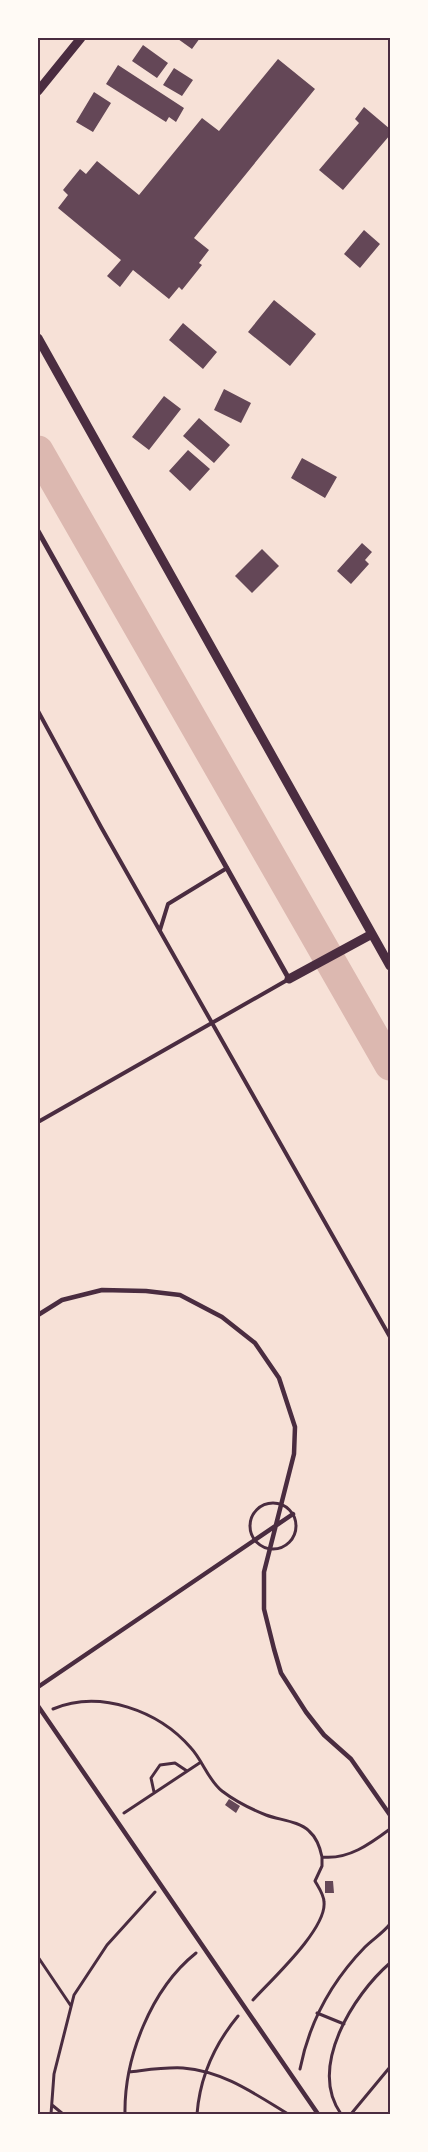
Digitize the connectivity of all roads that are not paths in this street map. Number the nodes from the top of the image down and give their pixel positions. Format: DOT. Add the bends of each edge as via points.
graph roads {
  1 [pos="81,38"];
  2 [pos="38,90"];
  3 [pos="38,338"];
  4 [pos="38,531"];
  5 [pos="38,710"];
  6 [pos="227,868"];
  7 [pos="160,930"];
  8 [pos="372,934"];
  9 [pos="390,966"];
  10 [pos="289,979"];
  11 [pos="214,1022"];
  12 [pos="38,1122"];
  13 [pos="38,1314"];
  14 [pos="390,1337"];
  15 [pos="293,1514"];
  16 [pos="275,1525"];
  17 [pos="38,1687"];
  18 [pos="38,1706"];
  19 [pos="390,1815"];
  20 [pos="318,2114"];
  1 -- 2 [label="street"];
  3 -- 8 [label="street"];
  4 -- 6 [label="street"];
  5 -- 7 [label="lane"];
  6 -- 7 [label="lane" via="168,904"];
  6 -- 10 [label="street"];
  7 -- 11 [label="lane"];
  8 -- 9 [label="street"];
  8 -- 10 [label="street"];
  10 -- 11 [label="lane"];
  11 -- 12 [label="lane"];
  11 -- 14 [label="lane"];
  13 -- 16 [label="street" via="62,1300 102,1290 180,1295 222,1317 255,1343 278,1378 295,1427 294,1454"];
  15 -- 16 [label="street"];
  16 -- 17 [label="street"];
  16 -- 19 [label="street" via="264,1572 264,1610 281,1673 324,1735 352,1759"];
  18 -- 20 [label="street"];
}
